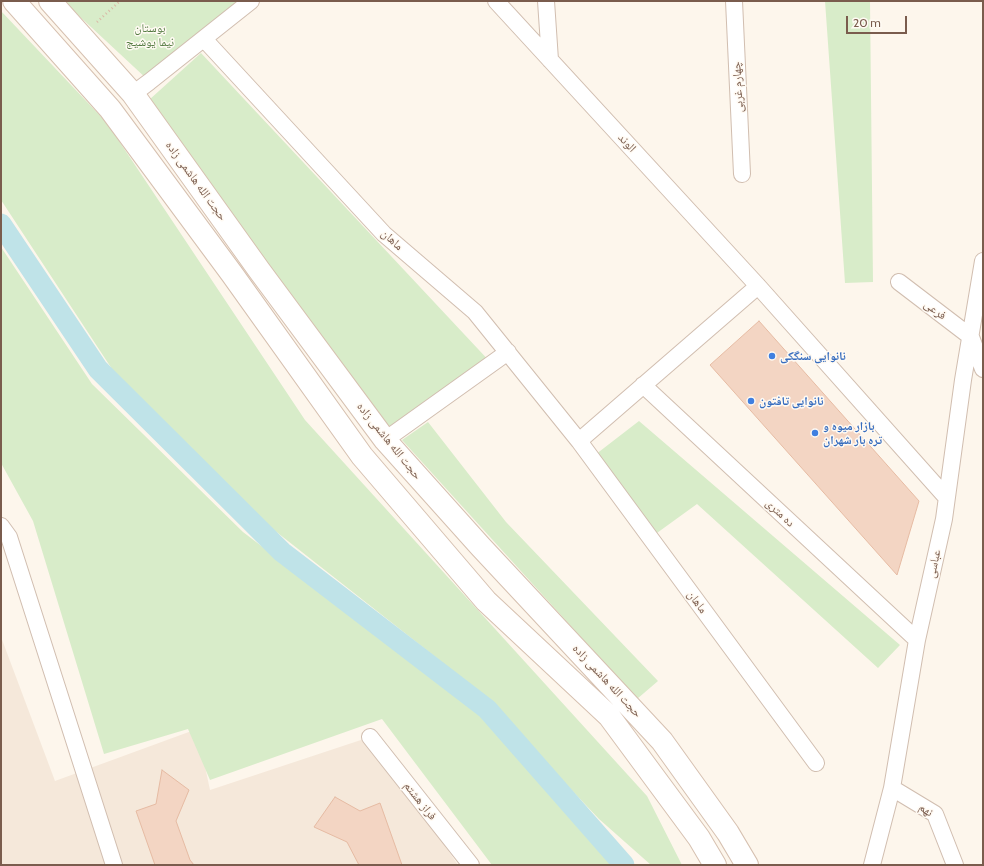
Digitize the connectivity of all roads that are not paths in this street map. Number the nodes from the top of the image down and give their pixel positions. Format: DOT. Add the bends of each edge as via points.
graph roads {
  1 [pos="14,1"];
  2 [pos="50,1"];
  3 [pos="252,1"];
  4 [pos="496,1"];
  5 [pos="546,1"];
  6 [pos="734,1"];
  7 [pos="204,39"];
  8 [pos="550,60"];
  9 [pos="133,94"];
  10 [pos="742,174"];
  11 [pos="983,261"];
  12 [pos="899,282"];
  13 [pos="758,286"];
  14 [pos="970,337"];
  15 [pos="508,352"];
  16 [pos="983,369"];
  17 [pos="643,385"];
  18 [pos="386,440"];
  19 [pos="579,441"];
  20 [pos="946,497"];
  21 [pos="1,526"];
  22 [pos="918,640"];
  23 [pos="370,737"];
  24 [pos="816,762"];
  25 [pos="892,788"];
  26 [pos="114,865"];
  27 [pos="471,865"];
  28 [pos="715,865"];
  29 [pos="747,865"];
  30 [pos="872,865"];
  31 [pos="955,865"];
  1 -- 28 [label="street" via="110,109 362,456 486,601 609,716 699,838"];
  2 -- 9 [label="street, حجت الله هاشمی زاده"];
  3 -- 7 [label="street"];
  4 -- 8 [label="street, الوند"];
  5 -- 8 [label="street"];
  6 -- 10 [label="street, چهارم غربی"];
  7 -- 9 [label="street"];
  7 -- 15 [label="street, ماهان" via="384,234 475,312"];
  8 -- 13 [label="street, الوند"];
  9 -- 18 [label="street, حجت الله هاشمی زاده" via="259,270"];
  11 -- 14 [label="street, عباسی"];
  12 -- 14 [label="street, فرعی"];
  13 -- 17 [label="street"];
  13 -- 20 [label="street, الوند"];
  14 -- 16 [label="street"];
  14 -- 20 [label="street, عباسی"];
  15 -- 18 [label="street"];
  15 -- 19 [label="street, ماهان"];
  17 -- 19 [label="street"];
  17 -- 22 [label="street, ده متری"];
  18 -- 29 [label="street, حجت الله هاشمی زاده" via="480,546 662,741 728,833"];
  19 -- 24 [label="street, ماهان"];
  20 -- 22 [label="street, عباسی" via="944,519"];
  21 -- 26 [label="street" via="9,537"];
  22 -- 25 [label="street, عباسی"];
  23 -- 27 [label="street, فراز هشتم"];
  25 -- 30 [label="street, عباسی"];
  25 -- 31 [label="street, نهم" via="935,814"];
}
